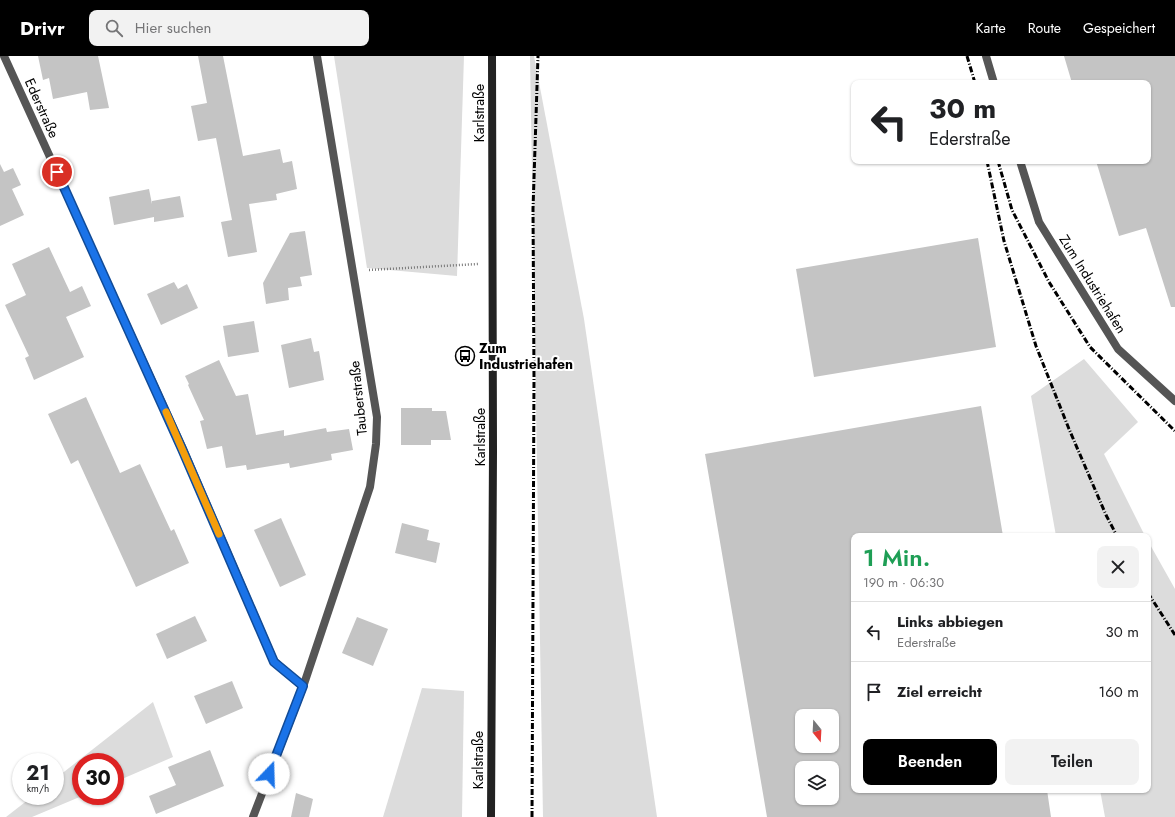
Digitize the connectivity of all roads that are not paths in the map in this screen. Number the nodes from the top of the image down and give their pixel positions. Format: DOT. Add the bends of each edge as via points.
graph roads {
  1 [pos="4,56"];
  2 [pos="317,56"];
  3 [pos="492,56"];
  4 [pos="986,56"];
  5 [pos="993,80"];
  6 [pos="1021,164"];
  7 [pos="1175,401"];
  8 [pos="303,686"];
  9 [pos="253,817"];
  10 [pos="491,817"];
  1 -- 8 [label="street, Ederstraße" via="182,449 274,662"];
  2 -- 8 [label="street, Tauberstraße" via="377,416 370,487"];
  3 -- 10 [label="street, Karlstraße"];
  4 -- 5 [label="street"];
  6 -- 7 [label="street, Zum Industriehafen" via="1039,222 1118,349"];
  8 -- 9 [label="street, Tauberstraße"];
}
